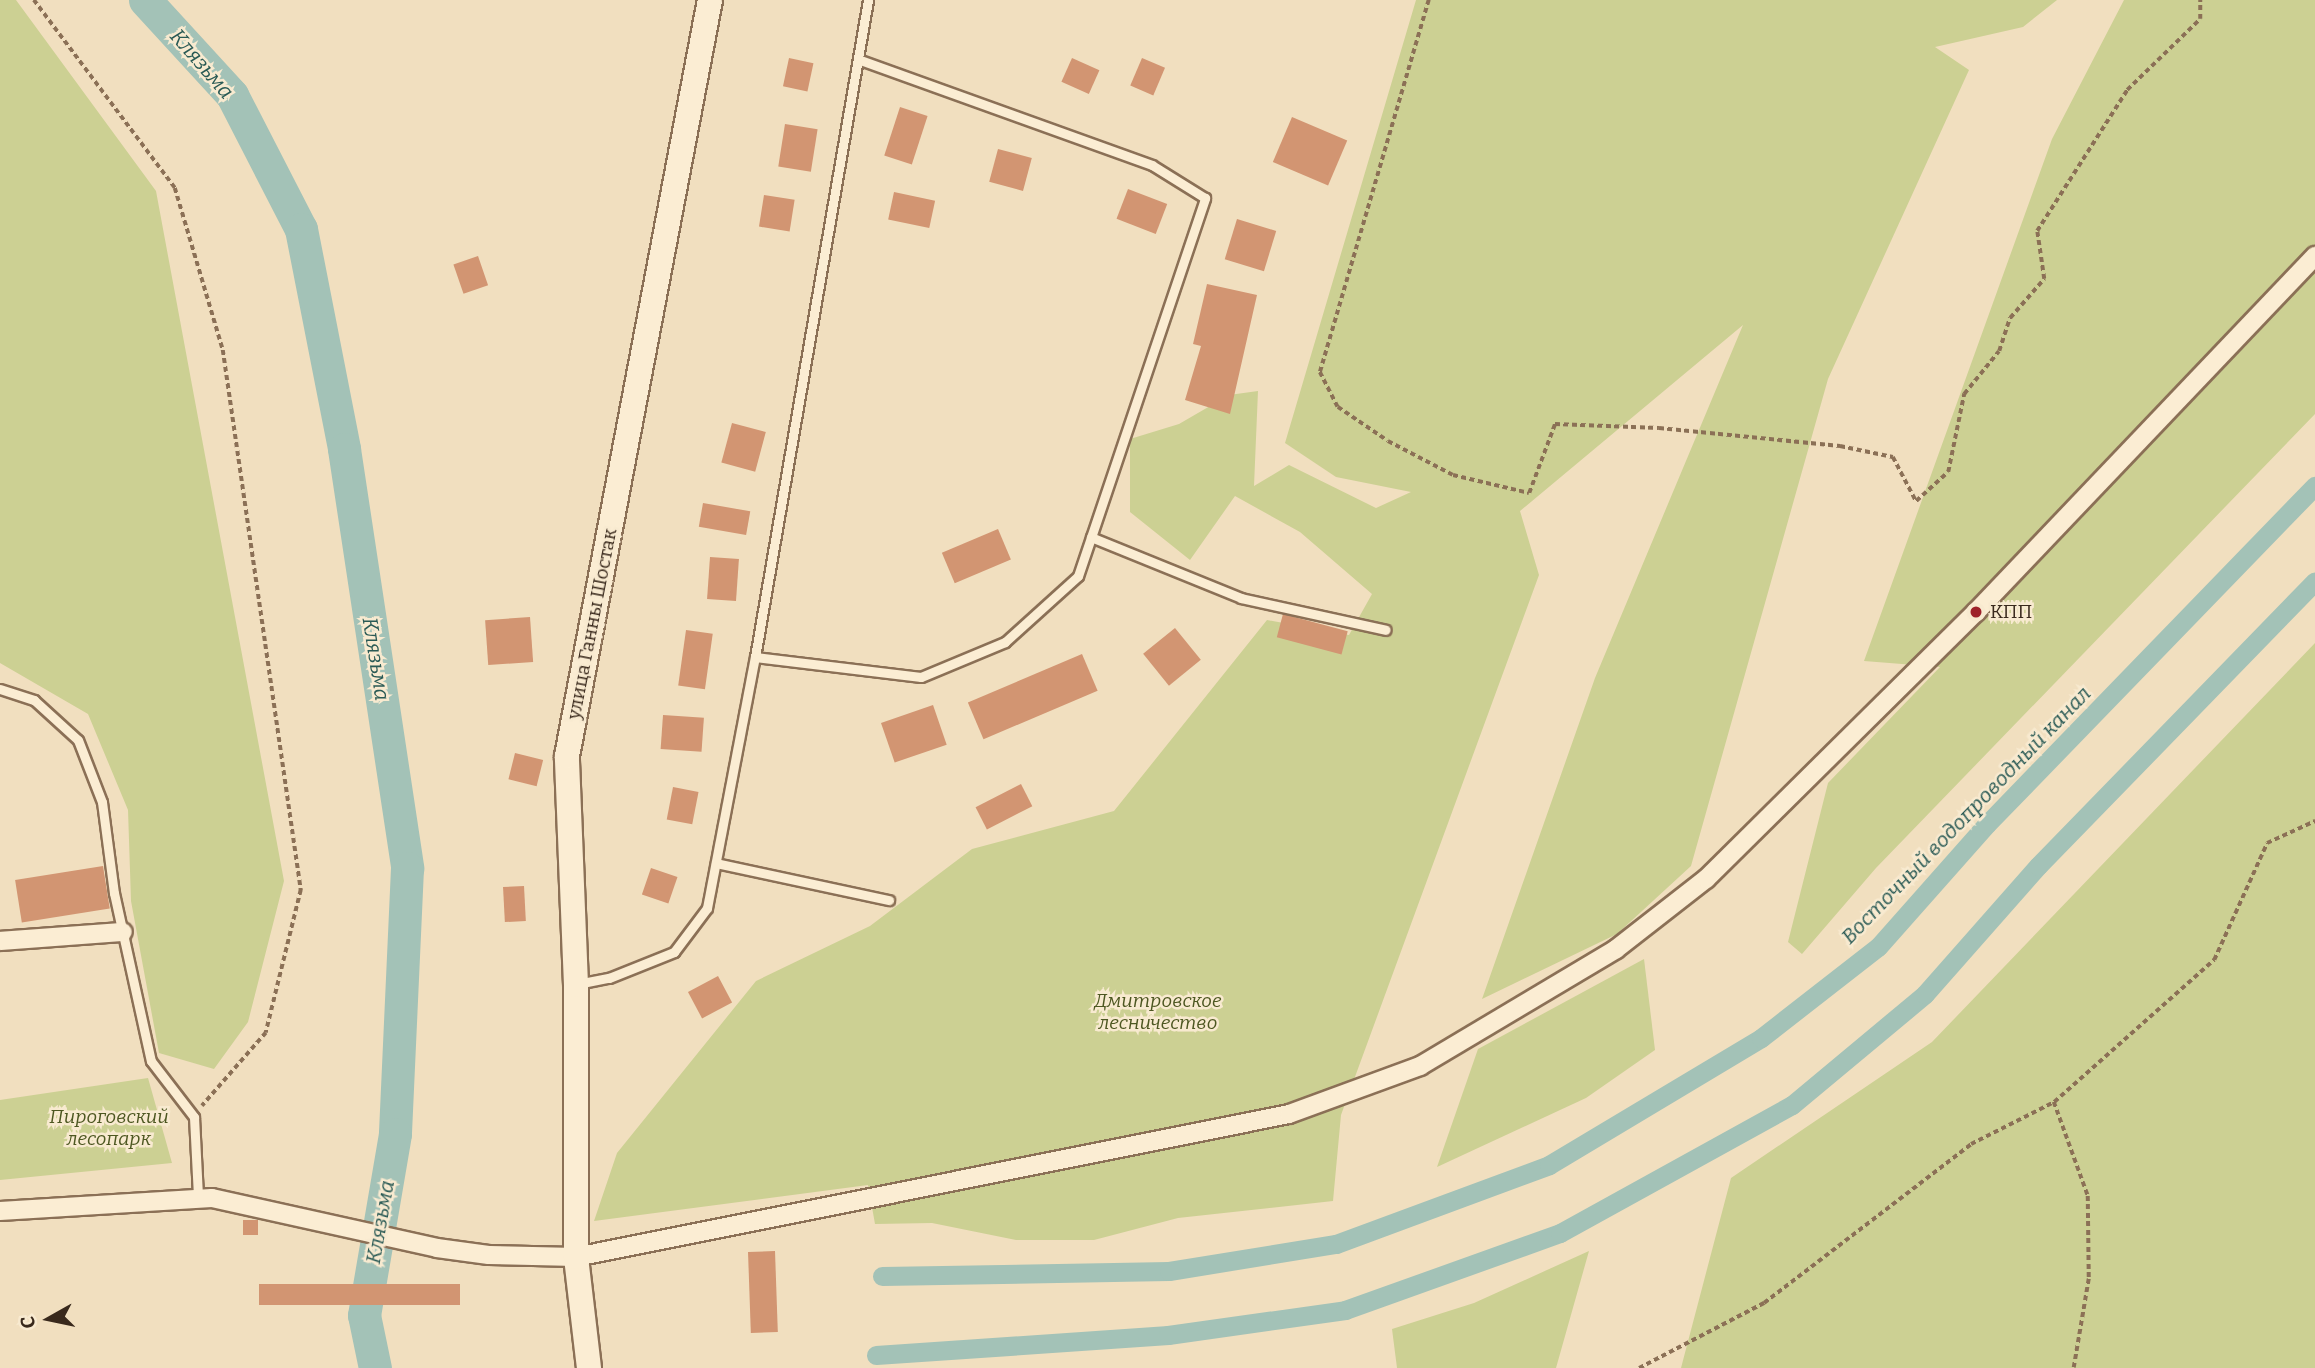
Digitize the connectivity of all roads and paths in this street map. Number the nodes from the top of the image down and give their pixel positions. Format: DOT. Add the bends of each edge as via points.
graph roads {
  1 [pos="34,0"];
  2 [pos="710,0"];
  3 [pos="868,0"];
  4 [pos="1429,0"];
  5 [pos="2200,0"];
  6 [pos="860,60"];
  7 [pos="2315,256"];
  8 [pos="1091,537"];
  9 [pos="1386,630"];
  10 [pos="755,657"];
  11 [pos="0,688"];
  12 [pos="2315,821"];
  13 [pos="716,863"];
  14 [pos="889,900"];
  15 [pos="122,932"];
  16 [pos="0,941"];
  17 [pos="576,985"];
  18 [pos="2054,1102"];
  19 [pos="194,1117"];
  20 [pos="198,1198"];
  21 [pos="0,1211"];
  22 [pos="576,1257"];
  23 [pos="589,1368"];
  24 [pos="1639,1368"];
  25 [pos="2074,1368"];
  1 -- 19 [label="path" via="175,188 223,350 299,876 301,890 266,1033 227,1073"];
  2 -- 17 [label="main road, улица Ганны Шостак" via="567,756"];
  3 -- 6 [label="lane"];
  4 -- 5 [label="path" via="1320,372 1338,407 1388,441 1452,475 1529,493 1555,424 1672,429 1840,446 1894,457 1916,501 1948,472 1964,394 1999,351 2010,318 2044,279 2037,231 2127,90 2200,19"];
  6 -- 8 [label="lane" via="1152,165 1205,198"];
  6 -- 10 [label="lane"];
  7 -- 22 [label="street" via="1925,663 1706,879 1626,942 1420,1066 1289,1114"];
  8 -- 9 [label="lane" via="1241,598"];
  8 -- 10 [label="lane" via="1078,576 1005,642 921,677"];
  10 -- 13 [label="lane"];
  11 -- 15 [label="lane" via="34,700 78,740 102,802"];
  12 -- 18 [label="path" via="2267,843 2214,960"];
  13 -- 14 [label="lane"];
  13 -- 17 [label="lane" via="707,908 674,953 609,978"];
  15 -- 16 [label="street"];
  15 -- 19 [label="lane" via="151,1061"];
  17 -- 22 [label="main road, улица Ганны Шостак"];
  18 -- 24 [label="path" via="1971,1144 1764,1303"];
  18 -- 25 [label="path" via="2088,1196 2089,1279"];
  19 -- 20 [label="lane"];
  20 -- 21 [label="street"];
  20 -- 22 [label="street" via="437,1248 489,1255"];
  22 -- 23 [label="main road, улица Ганны Шостак"];
}
